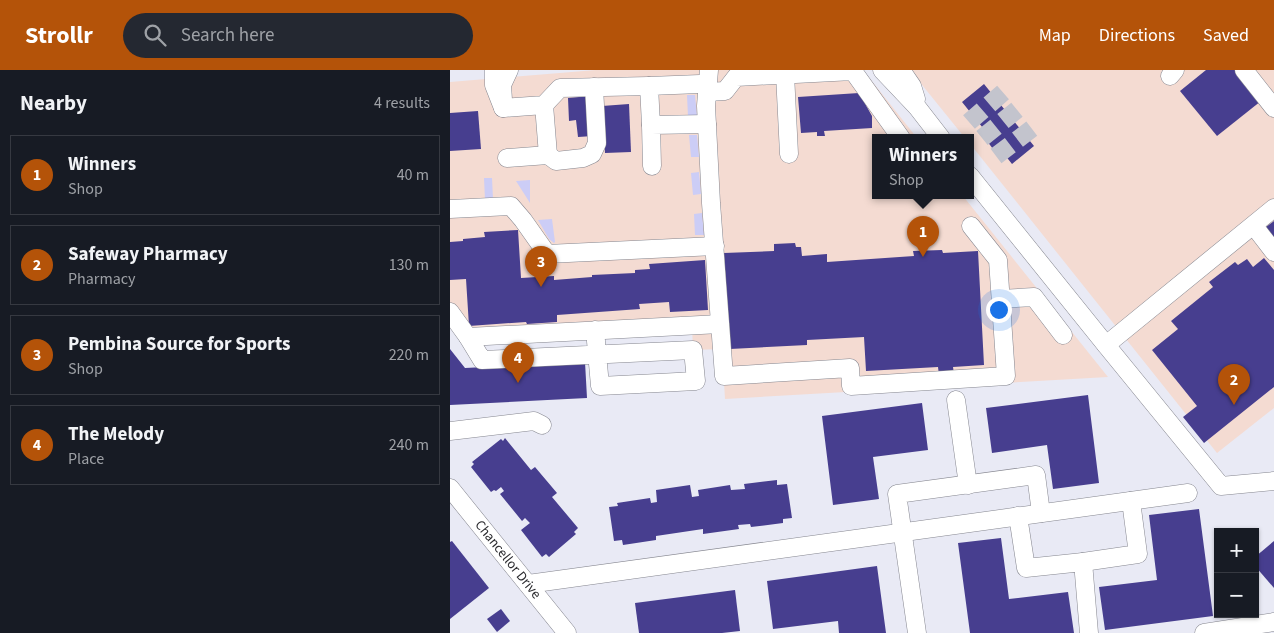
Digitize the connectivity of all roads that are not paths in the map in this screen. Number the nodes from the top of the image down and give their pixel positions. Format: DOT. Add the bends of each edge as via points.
graph roads {
  1 [pos="494,70"];
  2 [pos="509,70"];
  3 [pos="882,70"];
  4 [pos="901,70"];
  5 [pos="1244,70"];
  6 [pos="785,74"];
  7 [pos="649,86"];
  8 [pos="594,87"];
  9 [pos="704,91"];
  10 [pos="544,105"];
  11 [pos="917,107"];
  12 [pos="503,108"];
  13 [pos="1274,108"];
  14 [pos="651,125"];
  15 [pos="897,134"];
  16 [pos="938,134"];
  17 [pos="789,154"];
  18 [pos="548,155"];
  19 [pos="507,158"];
  20 [pos="652,166"];
  21 [pos="974,181"];
  22 [pos="1274,208"];
  23 [pos="450,209"];
  24 [pos="970,226"];
  25 [pos="1254,226"];
  26 [pos="715,246"];
  27 [pos="1274,252"];
  28 [pos="1000,299"];
  29 [pos="450,312"];
  30 [pos="720,324"];
  31 [pos="595,330"];
  32 [pos="1063,335"];
  33 [pos="468,337"];
  34 [pos="1106,345"];
  35 [pos="597,354"];
  36 [pos="723,362"];
  37 [pos="694,364"];
  38 [pos="956,400"];
  39 [pos="542,425"];
  40 [pos="450,431"];
  41 [pos="1274,481"];
  42 [pos="968,485"];
  43 [pos="451,492"];
  44 [pos="1188,493"];
  45 [pos="1131,501"];
  46 [pos="1041,513"];
  47 [pos="1018,516"];
  48 [pos="901,532"];
  49 [pos="1083,562"];
  50 [pos="528,584"];
  51 [pos="1274,622"];
  52 [pos="567,633"];
  53 [pos="917,633"];
  54 [pos="1089,633"];
  55 [pos="1204,633"];
  1 -- 12 [label="street" via="494,85"];
  2 -- 12 [label="street" via="502,85"];
  3 -- 11 [label="street"];
  4 -- 11 [label="street" via="912,86"];
  5 -- 13 [label="street"];
  6 -- 9 [label="street" via="736,77 725,91"];
  6 -- 15 [label="street" via="853,70"];
  6 -- 17 [label="street"];
  7 -- 8 [label="street"];
  7 -- 9 [label="street"];
  7 -- 14 [label="street"];
  8 -- 10 [label="street" via="560,88"];
  8 -- 18 [label="street" via="596,143 592,154 556,161"];
  9 -- 14 [label="street"];
  9 -- 26 [label="street"];
  10 -- 12 [label="street"];
  10 -- 18 [label="street"];
  11 -- 16 [label="street"];
  14 -- 20 [label="street"];
  18 -- 19 [label="street"];
  21 -- 34 [label="street"];
  22 -- 25 [label="street"];
  23 -- 26 [label="street" via="510,206 524,220 547,254"];
  24 -- 28 [label="street" via="998,260"];
  25 -- 27 [label="street"];
  25 -- 34 [label="street"];
  26 -- 30 [label="street"];
  28 -- 32 [label="street" via="1034,297"];
  28 -- 36 [label="street" via="1006,376 851,386 850,368 724,376"];
  29 -- 33 [label="street"];
  30 -- 31 [label="street"];
  30 -- 36 [label="street"];
  31 -- 33 [label="street"];
  31 -- 35 [label="street"];
  33 -- 35 [label="street" via="482,360"];
  34 -- 41 [label="street" via="1221,486"];
  35 -- 37 [label="street" via="693,350"];
  35 -- 37 [label="street" via="600,386 696,381"];
  36 -- 37 [label="street"];
  38 -- 42 [label="street"];
  39 -- 40 [label="street" via="534,421"];
  42 -- 46 [label="street" via="1036,476"];
  42 -- 48 [label="street" via="896,494"];
  43 -- 50 [label="street, Chancellor Drive"];
  44 -- 45 [label="street"];
  45 -- 46 [label="street"];
  45 -- 49 [label="street" via="1138,554"];
  46 -- 47 [label="street"];
  47 -- 48 [label="street"];
  47 -- 49 [label="street" via="1026,568"];
  48 -- 50 [label="street"];
  48 -- 53 [label="street"];
  49 -- 54 [label="street"];
  50 -- 52 [label="street, Chancellor Drive"];
  51 -- 55 [label="street"];
}
